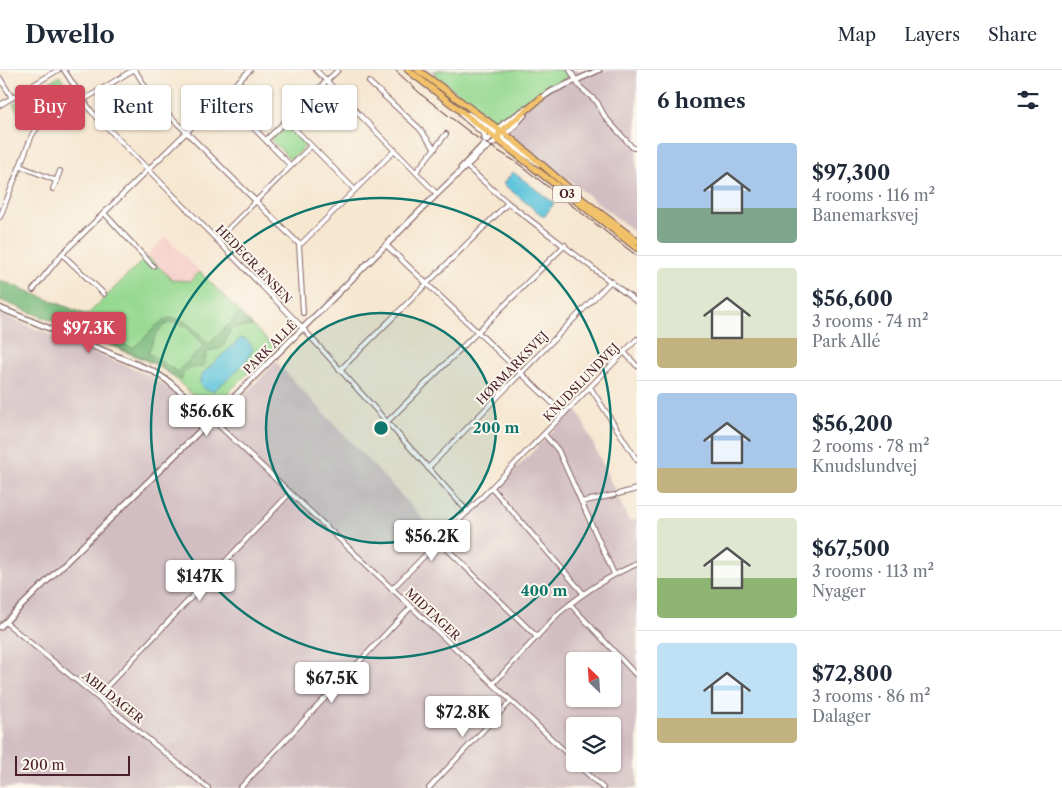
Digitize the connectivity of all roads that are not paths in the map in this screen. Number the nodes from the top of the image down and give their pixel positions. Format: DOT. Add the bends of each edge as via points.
graph roads {
  1 [pos="58,70"];
  2 [pos="64,70"];
  3 [pos="134,70"];
  4 [pos="250,70"];
  5 [pos="316,70"];
  6 [pos="338,70"];
  7 [pos="408,70"];
  8 [pos="418,70"];
  9 [pos="570,70"];
  10 [pos="599,70"];
  11 [pos="0,78"];
  12 [pos="575,80"];
  13 [pos="327,81"];
  14 [pos="369,82"];
  15 [pos="74,85"];
  16 [pos="235,85"];
  17 [pos="323,85"];
  18 [pos="12,98"];
  19 [pos="541,98"];
  20 [pos="85,99"];
  21 [pos="85,103"];
  22 [pos="452,103"];
  23 [pos="0,105"];
  24 [pos="282,124"];
  25 [pos="36,130"];
  26 [pos="256,130"];
  27 [pos="296,130"];
  28 [pos="186,132"];
  29 [pos="446,134"];
  30 [pos="499,135"];
  31 [pos="266,140"];
  32 [pos="484,142"];
  33 [pos="311,146"];
  34 [pos="637,148"];
  35 [pos="435,149"];
  36 [pos="394,150"];
  37 [pos="290,165"];
  38 [pos="465,165"];
  39 [pos="20,166"];
  40 [pos="147,170"];
  41 [pos="60,171"];
  42 [pos="416,172"];
  43 [pos="57,180"];
  44 [pos="53,189"];
  45 [pos="354,189"];
  46 [pos="437,194"];
  47 [pos="255,201"];
  48 [pos="508,203"];
  49 [pos="104,213"];
  50 [pos="0,217"];
  51 [pos="217,240"];
  52 [pos="637,241"];
  53 [pos="298,244"];
  54 [pos="386,245"];
  55 [pos="565,246"];
  56 [pos="637,248"];
  57 [pos="62,254"];
  58 [pos="153,266"];
  59 [pos="611,281"];
  60 [pos="427,284"];
  61 [pos="33,290"];
  62 [pos="104,294"];
  63 [pos="637,302"];
  64 [pos="0,308"];
  65 [pos="303,313"];
  66 [pos="303,328"];
  67 [pos="478,332"];
  68 [pos="637,339"];
  69 [pos="624,352"];
  70 [pos="637,366"];
  71 [pos="340,370"];
  72 [pos="522,372"];
  73 [pos="590,387"];
  74 [pos="564,414"];
  75 [pos="212,419"];
  76 [pos="387,422"];
  77 [pos="544,434"];
  78 [pos="637,460"];
  79 [pos="428,468"];
  80 [pos="492,488"];
  81 [pos="637,489"];
  82 [pos="290,493"];
  83 [pos="581,502"];
  84 [pos="468,512"];
  85 [pos="439,541"];
  86 [pos="637,564"];
  87 [pos="614,574"];
  88 [pos="392,589"];
  89 [pos="583,593"];
  90 [pos="570,604"];
  91 [pos="411,607"];
  92 [pos="5,622"];
  93 [pos="0,627"];
  94 [pos="537,637"];
  95 [pos="637,676"];
  96 [pos="493,684"];
  97 [pos="97,697"];
  98 [pos="511,701"];
  99 [pos="566,753"];
  100 [pos="586,772"];
  101 [pos="208,788"];
  102 [pos="240,788"];
  103 [pos="429,788"];
  104 [pos="603,788"];
  1 -- 18 [label="street"];
  2 -- 15 [label="street, HEDEGRÆNSEN"];
  3 -- 20 [label="street"];
  3 -- 28 [label="street" via="154,99"];
  4 -- 16 [label="street"];
  5 -- 13 [label="street"];
  6 -- 13 [label="street"];
  7 -- 22 [label="main road, O3"];
  8 -- 30 [label="main road, O3"];
  9 -- 12 [label="street"];
  10 -- 12 [label="street"];
  11 -- 18 [label="street"];
  12 -- 19 [label="street"];
  12 -- 34 [label="street" via="598,102 605,117 633,148"];
  13 -- 17 [label="street"];
  13 -- 36 [label="street"];
  14 -- 35 [label="street" via="420,128"];
  18 -- 23 [label="street"];
  19 -- 30 [label="main road"];
  21 -- 40 [label="street, HEDEGRÆNSEN"];
  22 -- 30 [label="main road, O3"];
  22 -- 32 [label="street" via="484,134"];
  24 -- 31 [label="street"];
  25 -- 39 [label="street"];
  26 -- 31 [label="street"];
  27 -- 33 [label="street"];
  28 -- 40 [label="street"];
  28 -- 47 [label="street"];
  29 -- 35 [label="street"];
  30 -- 32 [label="street, PARK ALLÉ"];
  30 -- 38 [label="street, PARK ALLÉ"];
  30 -- 52 [label="main road, O3"];
  30 -- 56 [label="main road, O3"];
  31 -- 37 [label="street"];
  32 -- 38 [label="street, PARK ALLÉ"];
  33 -- 37 [label="street"];
  33 -- 45 [label="street"];
  35 -- 42 [label="street"];
  36 -- 42 [label="street"];
  36 -- 45 [label="street"];
  37 -- 47 [label="street"];
  38 -- 46 [label="street, PARK ALLÉ"];
  38 -- 48 [label="street"];
  39 -- 43 [label="street"];
  39 -- 50 [label="street"];
  40 -- 49 [label="street"];
  40 -- 51 [label="street, HEDEGRÆNSEN"];
  41 -- 43 [label="street"];
  42 -- 46 [label="street"];
  43 -- 44 [label="street"];
  45 -- 53 [label="street"];
  46 -- 54 [label="street, PARK ALLÉ"];
  47 -- 51 [label="street"];
  47 -- 53 [label="street"];
  48 -- 55 [label="street"];
  48 -- 60 [label="street"];
  49 -- 57 [label="street"];
  49 -- 58 [label="street"];
  51 -- 66 [label="street, HEDEGRÆNSEN"];
  53 -- 65 [label="street"];
  54 -- 60 [label="street"];
  54 -- 66 [label="street, PARK ALLÉ"];
  55 -- 59 [label="street"];
  55 -- 67 [label="street"];
  57 -- 61 [label="street"];
  57 -- 62 [label="street"];
  59 -- 63 [label="street"];
  59 -- 72 [label="street, HØRMARKSVEJ"];
  60 -- 67 [label="street"];
  60 -- 71 [label="street"];
  64 -- 75 [label="street" via="153,370"];
  66 -- 71 [label="street, HEDEGRÆNSEN"];
  66 -- 75 [label="street, PARK ALLÉ"];
  67 -- 72 [label="street"];
  67 -- 76 [label="street"];
  68 -- 69 [label="street, KNUDSLUNDVEJ"];
  69 -- 70 [label="street"];
  69 -- 73 [label="street, KNUDSLUNDVEJ"];
  71 -- 76 [label="street, HEDEGRÆNSEN"];
  72 -- 74 [label="street"];
  72 -- 79 [label="street, HØRMARKSVEJ"];
  73 -- 74 [label="street, KNUDSLUNDVEJ"];
  73 -- 78 [label="street"];
  74 -- 77 [label="street, KNUDSLUNDVEJ"];
  75 -- 82 [label="street, MIDTAGER"];
  75 -- 92 [label="street, PARK ALLÉ"];
  76 -- 79 [label="street, HEDEGRÆNSEN"];
  77 -- 80 [label="street, KNUDSLUNDVEJ"];
  77 -- 83 [label="street" via="558,450"];
  79 -- 84 [label="street, HEDEGRÆNSEN"];
  80 -- 84 [label="street, KNUDSLUNDVEJ"];
  80 -- 89 [label="street"];
  81 -- 83 [label="street"];
  82 -- 88 [label="street, MIDTAGER"];
  82 -- 97 [label="street"];
  83 -- 87 [label="street"];
  84 -- 85 [label="street, KNUDSLUNDVEJ"];
  85 -- 88 [label="street, KNUDSLUNDVEJ"];
  85 -- 94 [label="street"];
  86 -- 87 [label="street"];
  87 -- 89 [label="street"];
  88 -- 91 [label="street, MIDTAGER"];
  89 -- 90 [label="street"];
  90 -- 94 [label="street"];
  90 -- 95 [label="street"];
  91 -- 96 [label="street, MIDTAGER"];
  91 -- 102 [label="street"];
  92 -- 93 [label="street, PARK ALLÉ"];
  92 -- 97 [label="street, ABILDAGER"];
  94 -- 96 [label="street"];
  96 -- 98 [label="street, MIDTAGER"];
  97 -- 101 [label="street, ABILDAGER"];
  98 -- 99 [label="street, MIDTAGER"];
  98 -- 103 [label="street"];
  100 -- 104 [label="street, MIDTAGER"];
}
